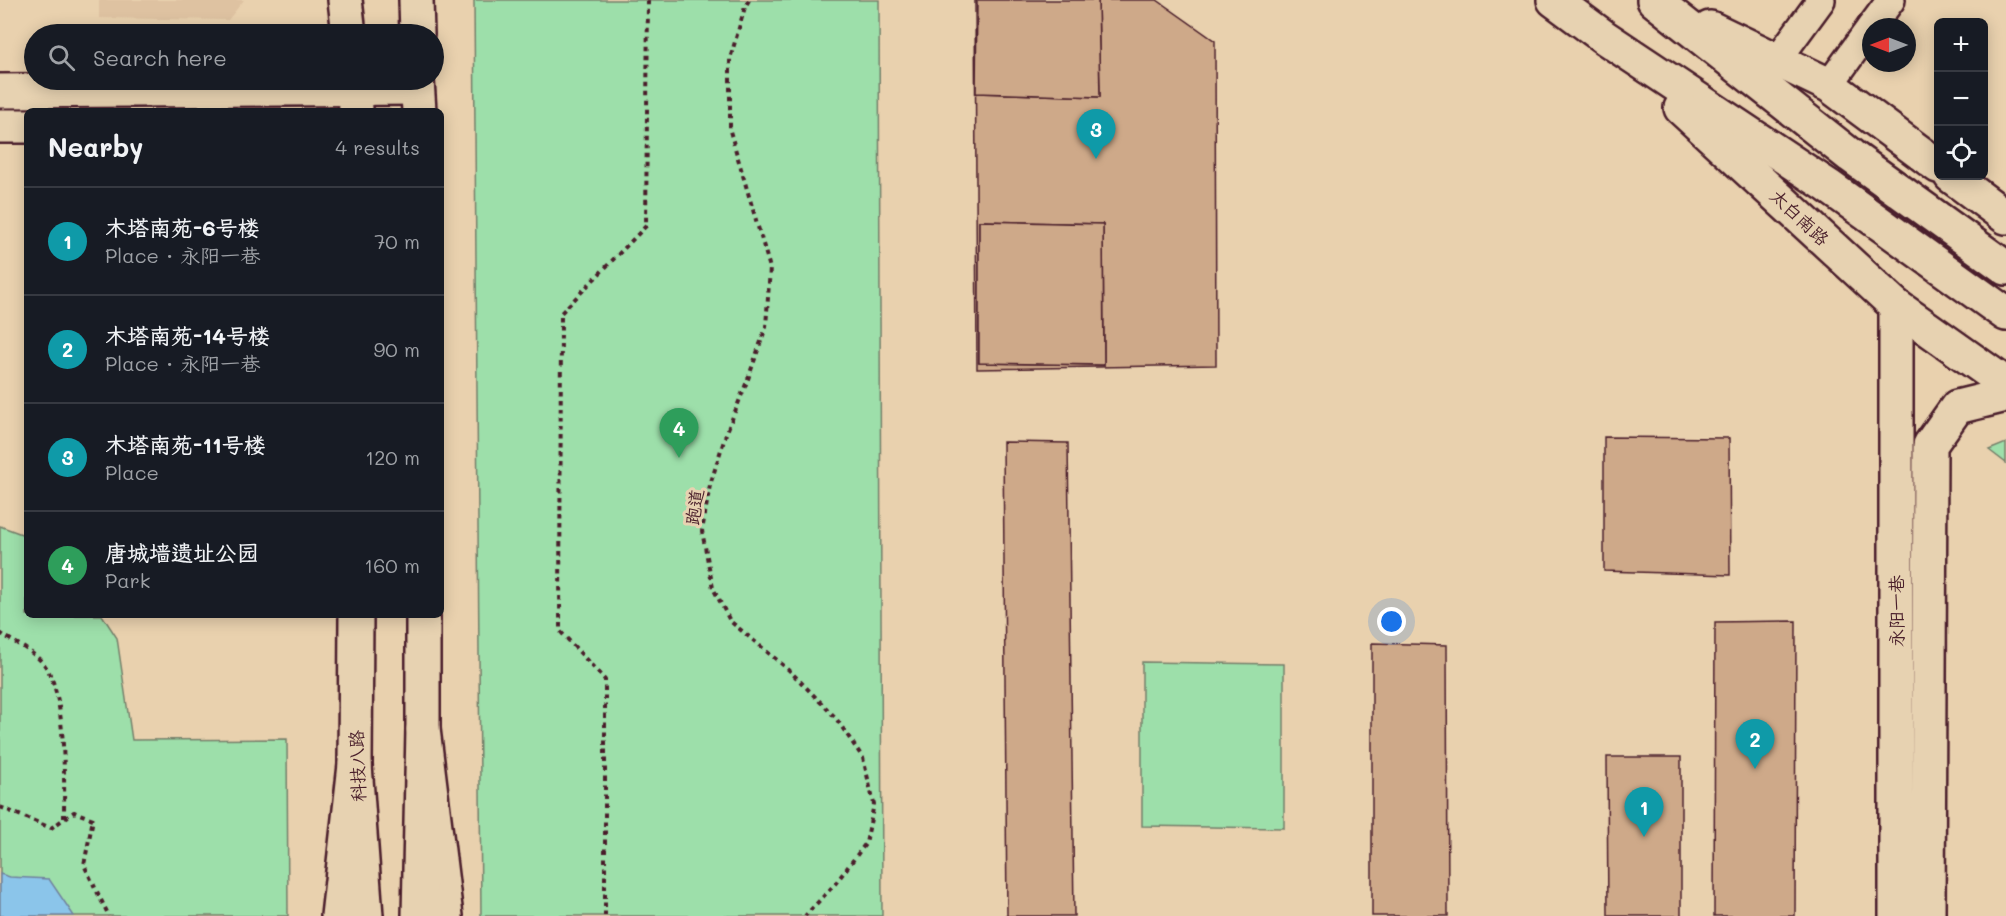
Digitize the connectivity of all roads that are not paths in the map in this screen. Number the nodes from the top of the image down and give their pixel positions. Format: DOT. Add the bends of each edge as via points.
graph roads {
  1 [pos="345,0"];
  2 [pos="416,0"];
  3 [pos="1554,0"];
  4 [pos="1821,0"];
  5 [pos="1891,0"];
  6 [pos="1657,2"];
  7 [pos="1878,18"];
  8 [pos="348,24"];
  9 [pos="417,24"];
  10 [pos="1604,38"];
  11 [pos="1862,39"];
  12 [pos="1777,60"];
  13 [pos="1829,85"];
  14 [pos="0,91"];
  15 [pos="356,93"];
  16 [pos="418,93"];
  17 [pos="0,126"];
  18 [pos="24,126"];
  19 [pos="1934,163"];
  20 [pos="1956,180"];
  21 [pos="2006,217"];
  22 [pos="2006,268"];
  23 [pos="1896,306"];
  24 [pos="2006,314"];
  25 [pos="2006,384"];
  26 [pos="2006,395"];
  27 [pos="356,618"];
  28 [pos="423,618"];
  29 [pos="423,729"];
  30 [pos="355,765"];
  31 [pos="338,916"];
  32 [pos="366,916"];
  33 [pos="419,916"];
  34 [pos="446,916"];
  35 [pos="1896,916"];
  36 [pos="1928,916"];
  1 -- 8 [label="main road"];
  2 -- 9 [label="main road"];
  3 -- 10 [label="main road, 太白南路"];
  4 -- 12 [label="street"];
  5 -- 7 [label="street"];
  6 -- 12 [label="main road"];
  6 -- 22 [label="main road" via="1851,156"];
  10 -- 23 [label="main road, 太白南路"];
  10 -- 24 [label="main road, 太白南路" via="1828,186"];
  11 -- 13 [label="street"];
  12 -- 13 [label="main road"];
  13 -- 19 [label="main road"];
  14 -- 15 [label="main road"];
  15 -- 16 [label="main road"];
  17 -- 18 [label="main road"];
  20 -- 21 [label="main road"];
  23 -- 25 [label="main road, 太白南路"];
  23 -- 35 [label="main road, 永阳一巷"];
  26 -- 36 [label="main road, 永阳一巷" via="1957,407 1930,445"];
  27 -- 30 [label="main road, 科技八路"];
  28 -- 29 [label="main road"];
  29 -- 33 [label="main road"];
  29 -- 34 [label="main road"];
  30 -- 31 [label="main road"];
  30 -- 32 [label="main road, 科技八路"];
}
